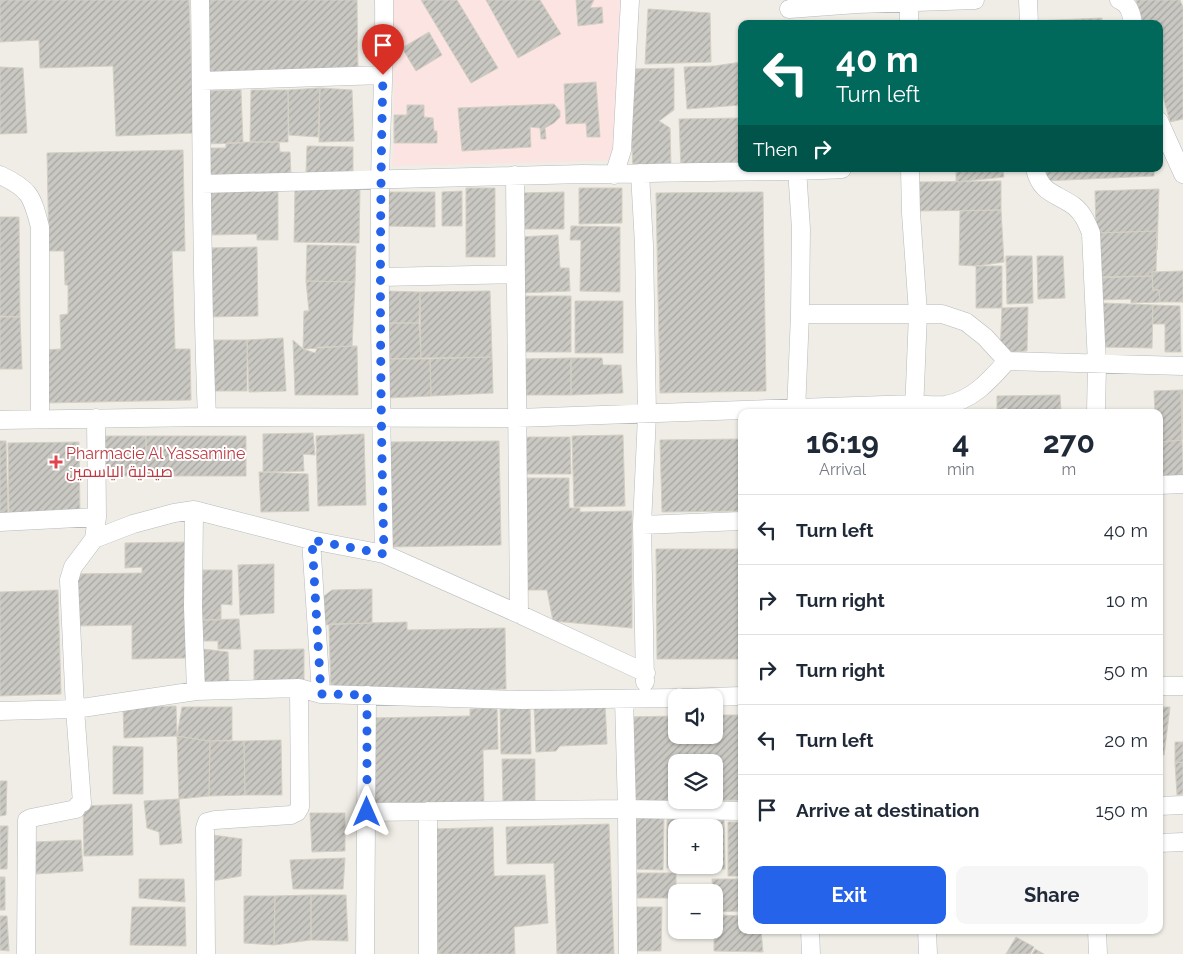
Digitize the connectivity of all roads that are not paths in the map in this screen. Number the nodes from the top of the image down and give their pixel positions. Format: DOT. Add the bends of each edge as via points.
graph roads {
  1 [pos="200,0"];
  2 [pos="384,0"];
  3 [pos="630,0"];
  4 [pos="974,0"];
  5 [pos="1028,0"];
  6 [pos="1119,0"];
  7 [pos="909,2"];
  8 [pos="789,11"];
  9 [pos="909,20"];
  10 [pos="1029,20"];
  11 [pos="1133,20"];
  12 [pos="383,75"];
  13 [pos="201,81"];
  14 [pos="1163,130"];
  15 [pos="738,171"];
  16 [pos="797,172"];
  17 [pos="910,172"];
  18 [pos="1036,172"];
  19 [pos="640,173"];
  20 [pos="1183,174"];
  21 [pos="0,175"];
  22 [pos="515,175"];
  23 [pos="614,175"];
  24 [pos="380,180"];
  25 [pos="202,184"];
  26 [pos="516,274"];
  27 [pos="380,277"];
  28 [pos="918,313"];
  29 [pos="800,314"];
  30 [pos="1007,361"];
  31 [pos="1098,364"];
  32 [pos="1183,366"];
  33 [pos="914,408"];
  34 [pos="796,409"];
  35 [pos="875,409"];
  36 [pos="1096,409"];
  37 [pos="738,412"];
  38 [pos="647,414"];
  39 [pos="206,416"];
  40 [pos="381,417"];
  41 [pos="96,418"];
  42 [pos="517,418"];
  43 [pos="40,419"];
  44 [pos="0,420"];
  45 [pos="1183,484"];
  46 [pos="1163,485"];
  47 [pos="194,510"];
  48 [pos="97,518"];
  49 [pos="738,521"];
  50 [pos="0,522"];
  51 [pos="642,525"];
  52 [pos="94,539"];
  53 [pos="312,540"];
  54 [pos="384,554"];
  55 [pos="519,614"];
  56 [pos="646,673"];
  57 [pos="1163,686"];
  58 [pos="1183,686"];
  59 [pos="299,688"];
  60 [pos="196,691"];
  61 [pos="321,694"];
  62 [pos="367,695"];
  63 [pos="738,696"];
  64 [pos="723,697"];
  65 [pos="644,698"];
  66 [pos="668,698"];
  67 [pos="624,699"];
  68 [pos="75,709"];
  69 [pos="0,711"];
  70 [pos="1183,805"];
  71 [pos="1163,806"];
  72 [pos="627,809"];
  73 [pos="428,811"];
  74 [pos="738,811"];
  75 [pos="367,812"];
  76 [pos="1183,842"];
  77 [pos="1163,844"];
  78 [pos="810,934"];
  79 [pos="927,934"];
  80 [pos="1097,934"];
  81 [pos="26,954"];
  82 [pos="206,954"];
  83 [pos="365,954"];
  84 [pos="428,954"];
  85 [pos="628,954"];
  86 [pos="811,954"];
  87 [pos="928,954"];
  88 [pos="1098,954"];
  1 -- 13 [label="street"];
  2 -- 12 [label="street"];
  3 -- 23 [label="street" via="622,150"];
  4 -- 7 [label="street"];
  5 -- 10 [label="street"];
  6 -- 11 [label="street" via="1132,14"];
  7 -- 8 [label="street"];
  7 -- 9 [label="street"];
  12 -- 13 [label="street"];
  12 -- 24 [label="street"];
  13 -- 25 [label="street"];
  14 -- 20 [label="street"];
  15 -- 19 [label="street"];
  16 -- 29 [label="street" via="801,229"];
  17 -- 28 [label="street"];
  18 -- 31 [label="street" via="1046,191 1076,207 1091,233"];
  19 -- 23 [label="street"];
  19 -- 38 [label="street"];
  21 -- 43 [label="street" via="18,183 33,200 40,227"];
  22 -- 23 [label="street"];
  22 -- 24 [label="street"];
  22 -- 26 [label="street"];
  24 -- 25 [label="street"];
  24 -- 27 [label="street"];
  25 -- 39 [label="street"];
  26 -- 27 [label="street"];
  26 -- 42 [label="street"];
  27 -- 40 [label="street"];
  28 -- 29 [label="street"];
  28 -- 30 [label="street" via="942,314 966,322"];
  28 -- 33 [label="street"];
  29 -- 34 [label="street"];
  30 -- 31 [label="street"];
  30 -- 33 [label="street" via="988,383 966,398 946,405"];
  31 -- 32 [label="street"];
  31 -- 36 [label="street"];
  33 -- 35 [label="street"];
  37 -- 38 [label="street"];
  38 -- 42 [label="street"];
  38 -- 51 [label="street"];
  39 -- 40 [label="street"];
  39 -- 41 [label="street"];
  40 -- 42 [label="street"];
  40 -- 54 [label="street"];
  41 -- 43 [label="street"];
  41 -- 48 [label="street"];
  42 -- 55 [label="street"];
  43 -- 44 [label="street"];
  45 -- 46 [label="street"];
  47 -- 52 [label="street" via="133,524"];
  47 -- 53 [label="street"];
  47 -- 60 [label="street"];
  48 -- 50 [label="street"];
  48 -- 52 [label="street"];
  49 -- 51 [label="street"];
  51 -- 56 [label="street"];
  52 -- 68 [label="street" via="73,567 69,580"];
  53 -- 54 [label="street"];
  53 -- 61 [label="street"];
  54 -- 55 [label="street"];
  55 -- 56 [label="street"];
  56 -- 65 [label="street"];
  57 -- 58 [label="street"];
  59 -- 60 [label="street"];
  59 -- 61 [label="street"];
  59 -- 82 [label="street" via="300,807 297,812 207,822"];
  60 -- 68 [label="street"];
  61 -- 62 [label="street"];
  62 -- 67 [label="street" via="521,700"];
  62 -- 75 [label="street"];
  63 -- 64 [label="street"];
  65 -- 66 [label="street"];
  65 -- 67 [label="street"];
  67 -- 72 [label="street"];
  68 -- 69 [label="street"];
  68 -- 81 [label="street" via="82,803 76,809 27,820"];
  70 -- 71 [label="street"];
  72 -- 73 [label="street"];
  72 -- 74 [label="street"];
  72 -- 85 [label="street"];
  73 -- 75 [label="street"];
  73 -- 84 [label="street"];
  75 -- 83 [label="street"];
  76 -- 77 [label="street"];
  78 -- 86 [label="street"];
  79 -- 87 [label="street"];
  80 -- 88 [label="street"];
}
